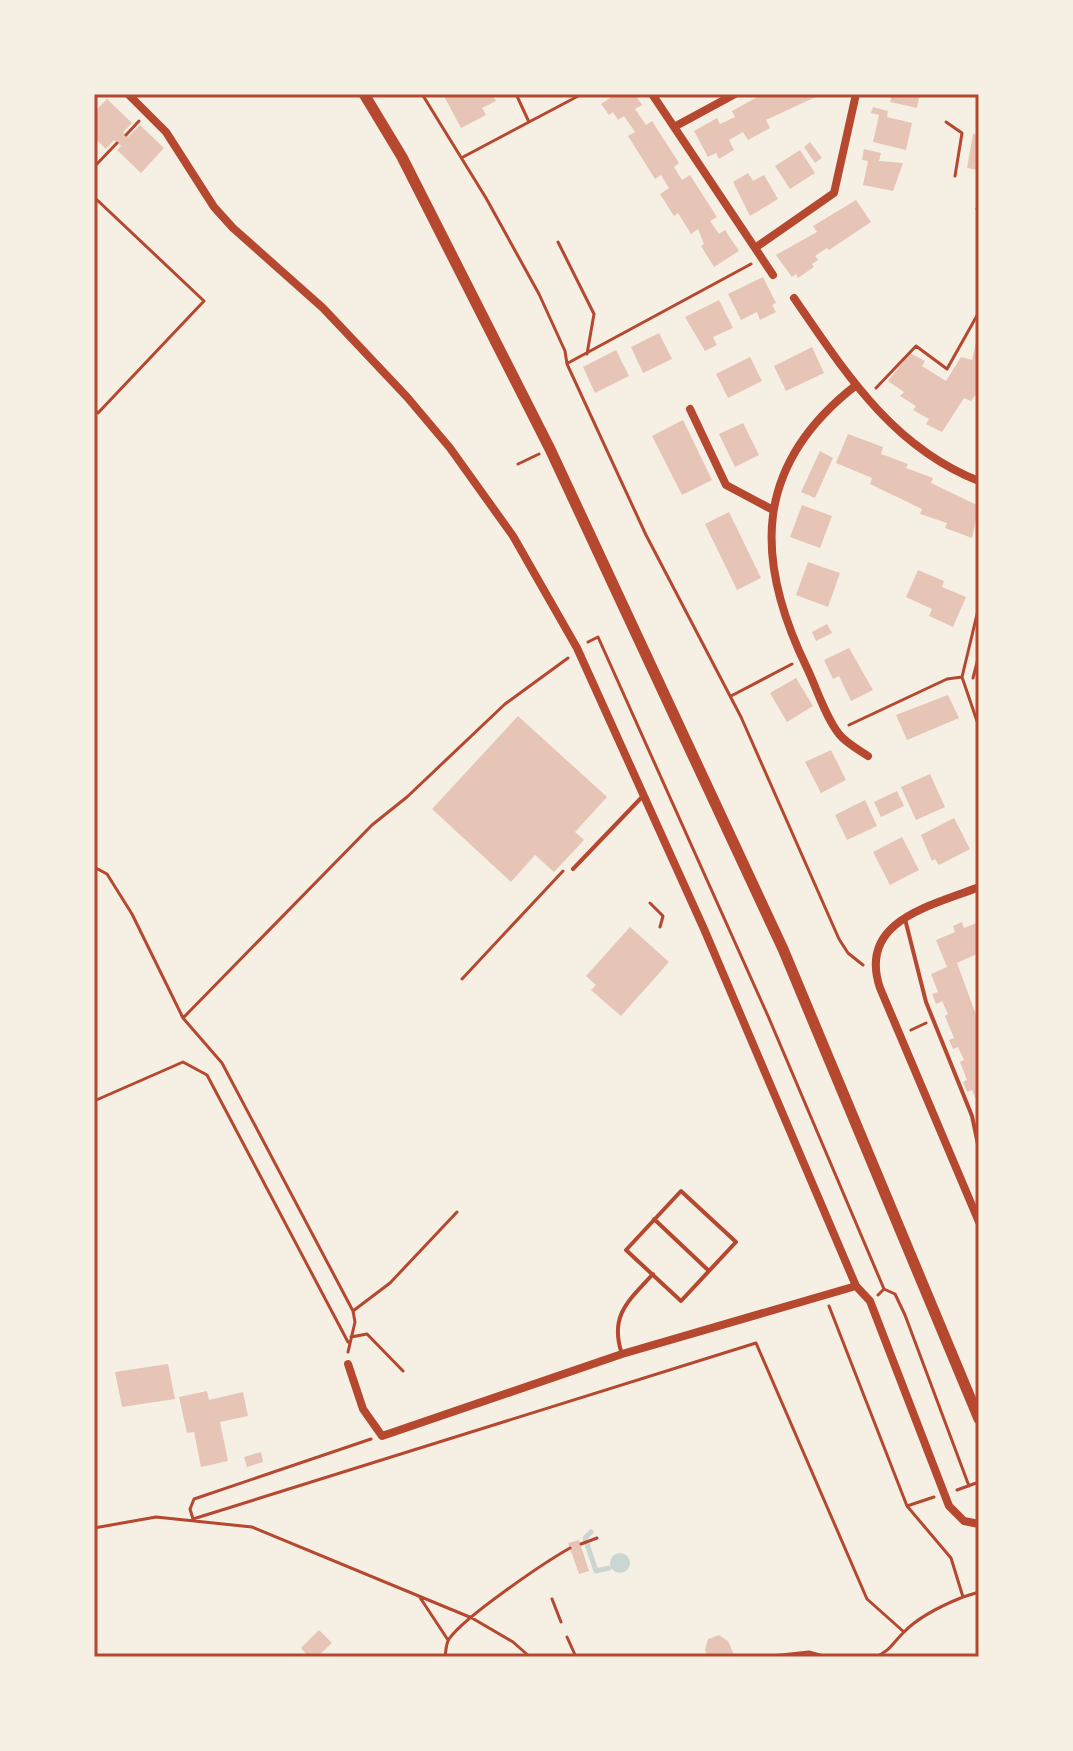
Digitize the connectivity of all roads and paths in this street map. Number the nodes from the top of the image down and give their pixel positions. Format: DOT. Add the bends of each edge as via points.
graph roads {
  1 [pos="128,94"];
  2 [pos="364,94"];
  3 [pos="422,94"];
  4 [pos="516,94"];
  5 [pos="582,94"];
  6 [pos="652,94"];
  7 [pos="735,94"];
  8 [pos="856,94"];
  9 [pos="147,113"];
  10 [pos="529,122"];
  11 [pos="946,122"];
  12 [pos="674,127"];
  13 [pos="126,135"];
  14 [pos="117,143"];
  15 [pos="463,157"];
  16 [pos="94,167"];
  17 [pos="955,176"];
  18 [pos="94,197"];
  19 [pos="558,242"];
  20 [pos="755,248"];
  21 [pos="761,258"];
  22 [pos="773,275"];
  23 [pos="794,298"];
  24 [pos="979,312"];
  25 [pos="587,354"];
  26 [pos="567,364"];
  27 [pos="855,386"];
  28 [pos="864,398"];
  29 [pos="94,409"];
  30 [pos="690,409"];
  31 [pos="550,449"];
  32 [pos="518,464"];
  33 [pos="979,481"];
  34 [pos="773,510"];
  35 [pos="979,606"];
  36 [pos="578,649"];
  37 [pos="969,649"];
  38 [pos="979,654"];
  39 [pos="803,660"];
  40 [pos="962,677"];
  41 [pos="973,678"];
  42 [pos="731,696"];
  43 [pos="979,727"];
  44 [pos="837,731"];
  45 [pos="868,756"];
  46 [pos="643,796"];
  47 [pos="94,867"];
  48 [pos="573,869"];
  49 [pos="979,887"];
  50 [pos="650,903"];
  51 [pos="904,917"];
  52 [pos="660,927"];
  53 [pos="876,968"];
  54 [pos="462,979"];
  55 [pos="183,1018"];
  56 [pos="933,1020"];
  57 [pos="900,1035"];
  58 [pos="94,1101"];
  59 [pos="979,1149"];
  60 [pos="977,1209"];
  61 [pos="457,1212"];
  62 [pos="654,1219"];
  63 [pos="979,1222"];
  64 [pos="709,1271"];
  65 [pos="653,1274"];
  66 [pos="856,1286"];
  67 [pos="884,1289"];
  68 [pos="825,1297"];
  69 [pos="870,1301"];
  70 [pos="353,1311"];
  71 [pos="349,1340"];
  72 [pos="622,1354"];
  73 [pos="348,1364"];
  74 [pos="403,1371"];
  75 [pos="979,1419"];
  76 [pos="382,1436"];
  77 [pos="969,1486"];
  78 [pos="193,1519"];
  79 [pos="979,1524"];
  80 [pos="94,1528"];
  81 [pos="597,1538"];
  82 [pos="581,1544"];
  83 [pos="570,1548"];
  84 [pos="549,1559"];
  85 [pos="551,1565"];
  86 [pos="979,1592"];
  87 [pos="418,1596"];
  88 [pos="963,1597"];
  89 [pos="552,1599"];
  90 [pos="472,1618"];
  91 [pos="561,1622"];
  92 [pos="904,1632"];
  93 [pos="567,1637"];
  94 [pos="448,1640"];
  95 [pos="890,1651"];
  96 [pos="445,1657"];
  97 [pos="530,1657"];
  98 [pos="576,1657"];
  99 [pos="761,1657"];
  100 [pos="827,1657"];
  101 [pos="875,1657"];
  102 [pos="891,1657"];
  1 -- 9 [label="street"];
  2 -- 31 [label="main road" via="402,157"];
  3 -- 15 [label="path" via="459,159"];
  4 -- 10 [label="path"];
  5 -- 10 [label="path"];
  6 -- 12 [label="street"];
  7 -- 12 [label="street"];
  8 -- 20 [label="street" via="834,193"];
  9 -- 13 [label="path"];
  9 -- 36 [label="street" via="166,132 214,207 366,352 450,448 513,536"];
  10 -- 15 [label="path"];
  11 -- 17 [label="path" via="962,133"];
  12 -- 20 [label="street"];
  14 -- 16 [label="path"];
  15 -- 26 [label="path" via="539,294"];
  18 -- 29 [label="path" via="204,301 98,413"];
  19 -- 25 [label="path" via="594,314"];
  20 -- 21 [label="street"];
  21 -- 22 [label="street"];
  21 -- 25 [label="path"];
  23 -- 27 [label="street"];
  24 -- 28 [label="path" via="947,369 916,346"];
  25 -- 26 [label="path"];
  26 -- 42 [label="path" via="646,535"];
  27 -- 28 [label="street"];
  27 -- 34 [label="street" via="813,424 793,455"];
  28 -- 33 [label="street" via="922,450"];
  30 -- 34 [label="street" via="726,485"];
  31 -- 32 [label="path"];
  31 -- 75 [label="main road" via="783,949"];
  34 -- 39 [label="street" via="776,591"];
  35 -- 37 [label="path"];
  36 -- 46 [label="street"];
  36 -- 55 [label="path" via="505,704 372,825"];
  36 -- 67 [label="path" via="598,637"];
  37 -- 38 [label="path"];
  37 -- 40 [label="path"];
  38 -- 41 [label="path"];
  39 -- 42 [label="path"];
  39 -- 44 [label="street"];
  40 -- 43 [label="path"];
  40 -- 44 [label="path" via="947,679"];
  42 -- 53 [label="path" via="839,939 854,958"];
  44 -- 45 [label="street"];
  46 -- 48 [label="lane"];
  46 -- 66 [label="street"];
  47 -- 55 [label="path" via="107,874 132,914"];
  48 -- 54 [label="path" via="563,871"];
  49 -- 51 [label="street"];
  50 -- 52 [label="path" via="663,916"];
  51 -- 53 [label="street" via="880,945"];
  51 -- 56 [label="lane"];
  53 -- 57 [label="street"];
  55 -- 70 [label="path" via="222,1063"];
  56 -- 57 [label="path"];
  56 -- 59 [label="lane" via="972,1116"];
  57 -- 60 [label="street"];
  58 -- 71 [label="path" via="183,1062 207,1075"];
  60 -- 63 [label="street"];
  61 -- 70 [label="path" via="390,1283"];
  62 -- 64 [label="lane"];
  62 -- 64 [label="lane" via="681,1191 714,1221 736,1242"];
  62 -- 65 [label="lane" via="626,1250"];
  64 -- 65 [label="lane" via="681,1301"];
  65 -- 72 [label="lane" via="619,1316 616,1336"];
  66 -- 68 [label="street"];
  66 -- 69 [label="street"];
  67 -- 69 [label="path"];
  67 -- 77 [label="path" via="895,1294 905,1315"];
  68 -- 72 [label="street"];
  68 -- 88 [label="path" via="907,1506 951,1558"];
  69 -- 79 [label="street" via="949,1506 964,1521"];
  70 -- 71 [label="path"];
  71 -- 73 [label="path"];
  71 -- 74 [label="path" via="367,1334"];
  72 -- 76 [label="street"];
  73 -- 76 [label="street" via="363,1409"];
  76 -- 78 [label="path" via="194,1499"];
  78 -- 80 [label="path" via="156,1517"];
  78 -- 87 [label="path" via="252,1527"];
  78 -- 92 [label="path" via="756,1343 867,1599"];
  81 -- 82 [label="path"];
  83 -- 84 [label="path"];
  84 -- 85 [label="path"];
  84 -- 90 [label="path"];
  86 -- 88 [label="path"];
  87 -- 90 [label="path"];
  87 -- 94 [label="path"];
  88 -- 92 [label="path"];
  89 -- 91 [label="path"];
  90 -- 94 [label="path"];
  90 -- 97 [label="path"];
  92 -- 95 [label="path"];
  93 -- 98 [label="path"];
  94 -- 96 [label="path"];
  95 -- 101 [label="path"];
  95 -- 102 [label="path"];
  99 -- 100 [label="path" via="809,1652"];
}
